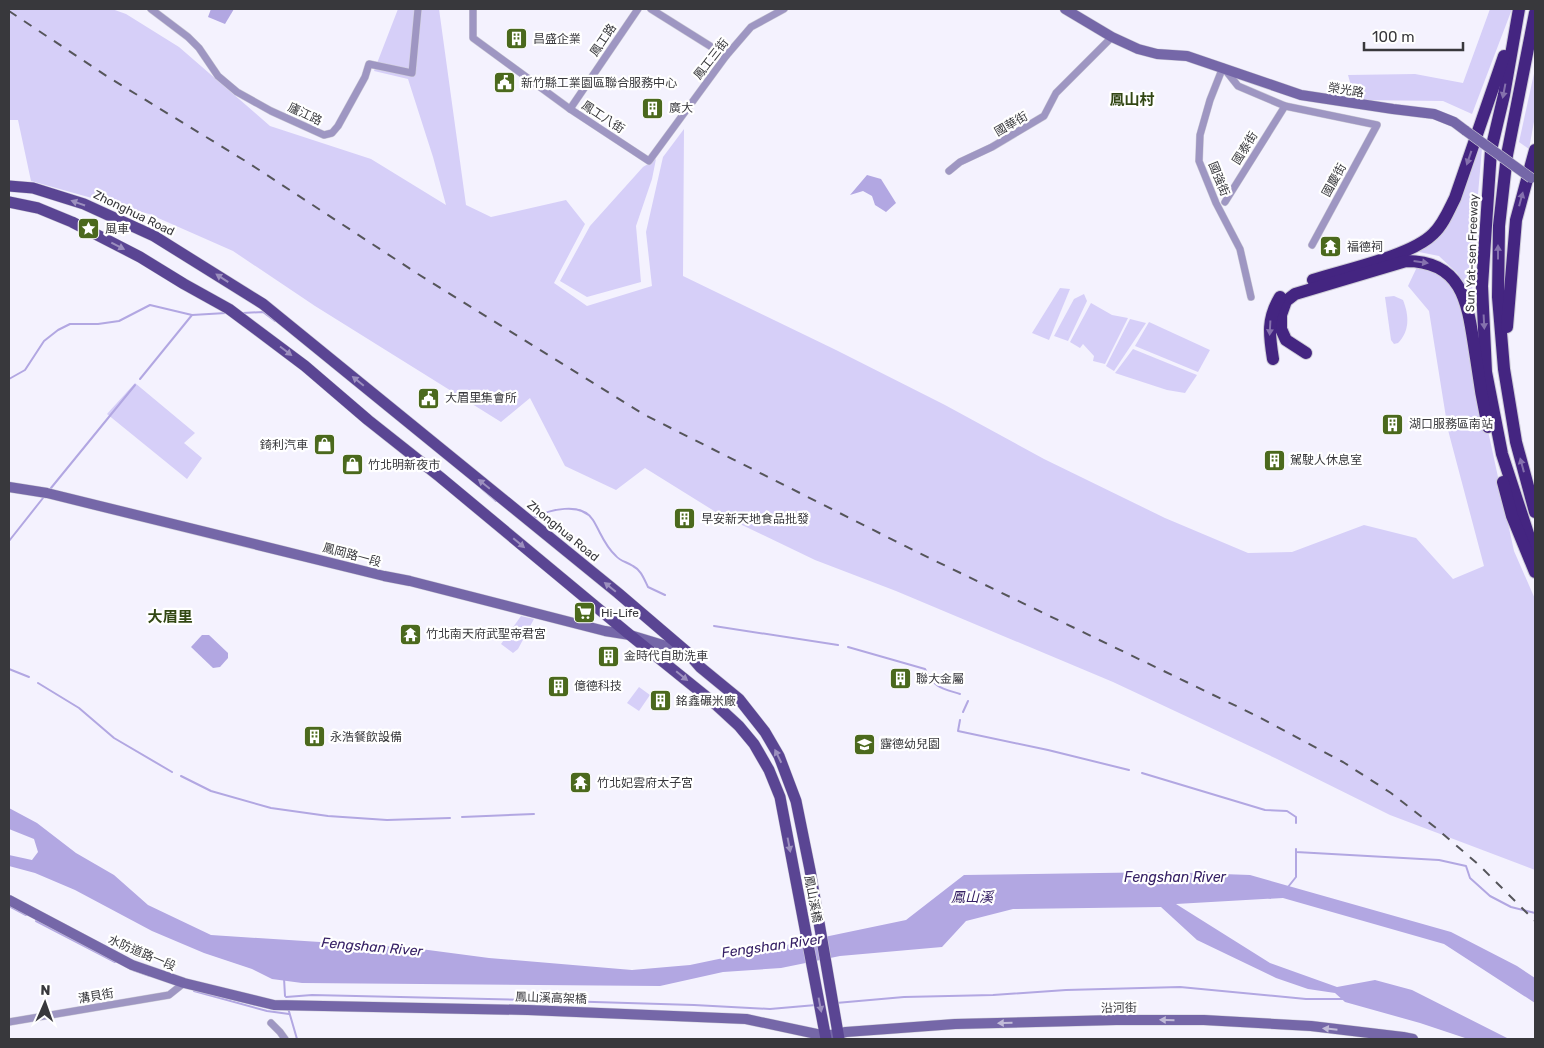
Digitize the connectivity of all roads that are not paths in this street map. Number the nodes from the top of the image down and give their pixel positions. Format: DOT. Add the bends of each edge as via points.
graph roads {
  1 [pos="151,9"];
  2 [pos="418,9"];
  3 [pos="473,9"];
  4 [pos="638,9"];
  5 [pos="652,9"];
  6 [pos="784,9"];
  7 [pos="1066,9"];
  8 [pos="1518,11"];
  9 [pos="1535,13"];
  10 [pos="1112,37"];
  11 [pos="726,56"];
  12 [pos="1223,67"];
  13 [pos="1285,106"];
  14 [pos="570,109"];
  15 [pos="1535,150"];
  16 [pos="649,161"];
  17 [pos="949,171"];
  18 [pos="1533,180"];
  19 [pos="9,186"];
  20 [pos="9,202"];
  21 [pos="1225,202"];
  22 [pos="1312,245"];
  23 [pos="1251,297"];
  24 [pos="1306,353"];
  25 [pos="1273,359"];
  26 [pos="1504,369"];
  27 [pos="9,486"];
  28 [pos="1535,512"];
  29 [pos="1535,555"];
  30 [pos="1535,572"];
  31 [pos="630,635"];
  32 [pos="687,652"];
  33 [pos="796,801"];
  34 [pos="9,900"];
  35 [pos="184,983"];
  36 [pos="274,1005"];
  37 [pos="9,1022"];
  38 [pos="271,1023"];
  39 [pos="839,1037"];
  40 [pos="826,1038"];
  41 [pos="285,1039"];
  42 [pos="1413,1039"];
  1 -- 2 [label="street, 廬江路" via="188,37 218,76 236,92 324,135 332,133 338,126 369,64 412,74"];
  3 -- 14 [label="street, 鳳工八街" via="473,38"];
  4 -- 14 [label="street, 鳳工路"];
  5 -- 11 [label="street"];
  6 -- 11 [label="street, 鳳工三街" via="751,27"];
  7 -- 10 [label="street, 榮光路"];
  8 -- 25 [label="highway, one-way" via="1455,198 1433,235 1408,251 1291,288 1280,298 1272,313 1269,332"];
  8 -- 29 [label="highway, Sun Yat-sen Freeway, one-way" via="1504,95 1490,150 1482,286 1486,372 1502,454"];
  26 -- 9 [label="highway, Sun Yat-sen Freeway, one-way" via="1498,297 1499,226 1507,155"];
  10 -- 12 [label="street, 榮光路" via="1138,50 1187,56"];
  10 -- 17 [label="street, 國華街" via="1056,93 1044,116"];
  11 -- 16 [label="street, 鳳工三街"];
  12 -- 13 [label="street" via="1238,86"];
  12 -- 18 [label="street, 榮光路, bridge" via="1301,95 1434,114 1454,122"];
  12 -- 23 [label="street, 國強街" via="1200,135 1199,161 1240,249"];
  13 -- 21 [label="street, 國泰街"];
  13 -- 22 [label="street, 國慶街" via="1377,125"];
  14 -- 16 [label="street, 鳳工八街"];
  26 -- 15 [label="highway, one-way" via="1514,234"];
  32 -- 19 [label="main road, Zhonghua Road, one-way" via="445,450 263,304 154,236 84,204 33,188"];
  20 -- 31 [label="main road, one-way" via="38,208 72,222 140,256 229,309 305,366"];
  24 -- 30 [label="highway, one-way" via="1286,340 1281,329 1280,315 1286,301 1295,294 1406,261 1423,261 1441,268 1454,280 1462,291 1469,312 1480,389 1512,516"];
  28 -- 26 [label="highway, Sun Yat-sen Freeway, one-way" via="1516,442"];
  27 -- 31 [label="street, 鳳岡路一段"];
  31 -- 32 [label="street, 鳳岡路一段"];
  31 -- 40 [label="main road, 鳳山溪橋, one-way" via="740,726 769,770 780,798"];
  33 -- 32 [label="main road, Zhonghua Road, one-way" via="779,756 765,732 739,699"];
  33 -- 39 [label="main road, 鳳山溪橋"];
  34 -- 35 [label="street, 水防道路一段" via="132,965"];
  35 -- 36 [label="street, 水防道路一段"];
  35 -- 37 [label="street, 溝貝街" via="170,994"];
  36 -- 40 [label="street, 鳳山溪高架橋" via="528,1010 746,1019"];
  38 -- 41 [label="street"];
  39 -- 40 [label="street, 沿河街"];
  42 -- 39 [label="street, 沿河街, one-way" via="1310,1026 1204,1020 954,1024"];
}
